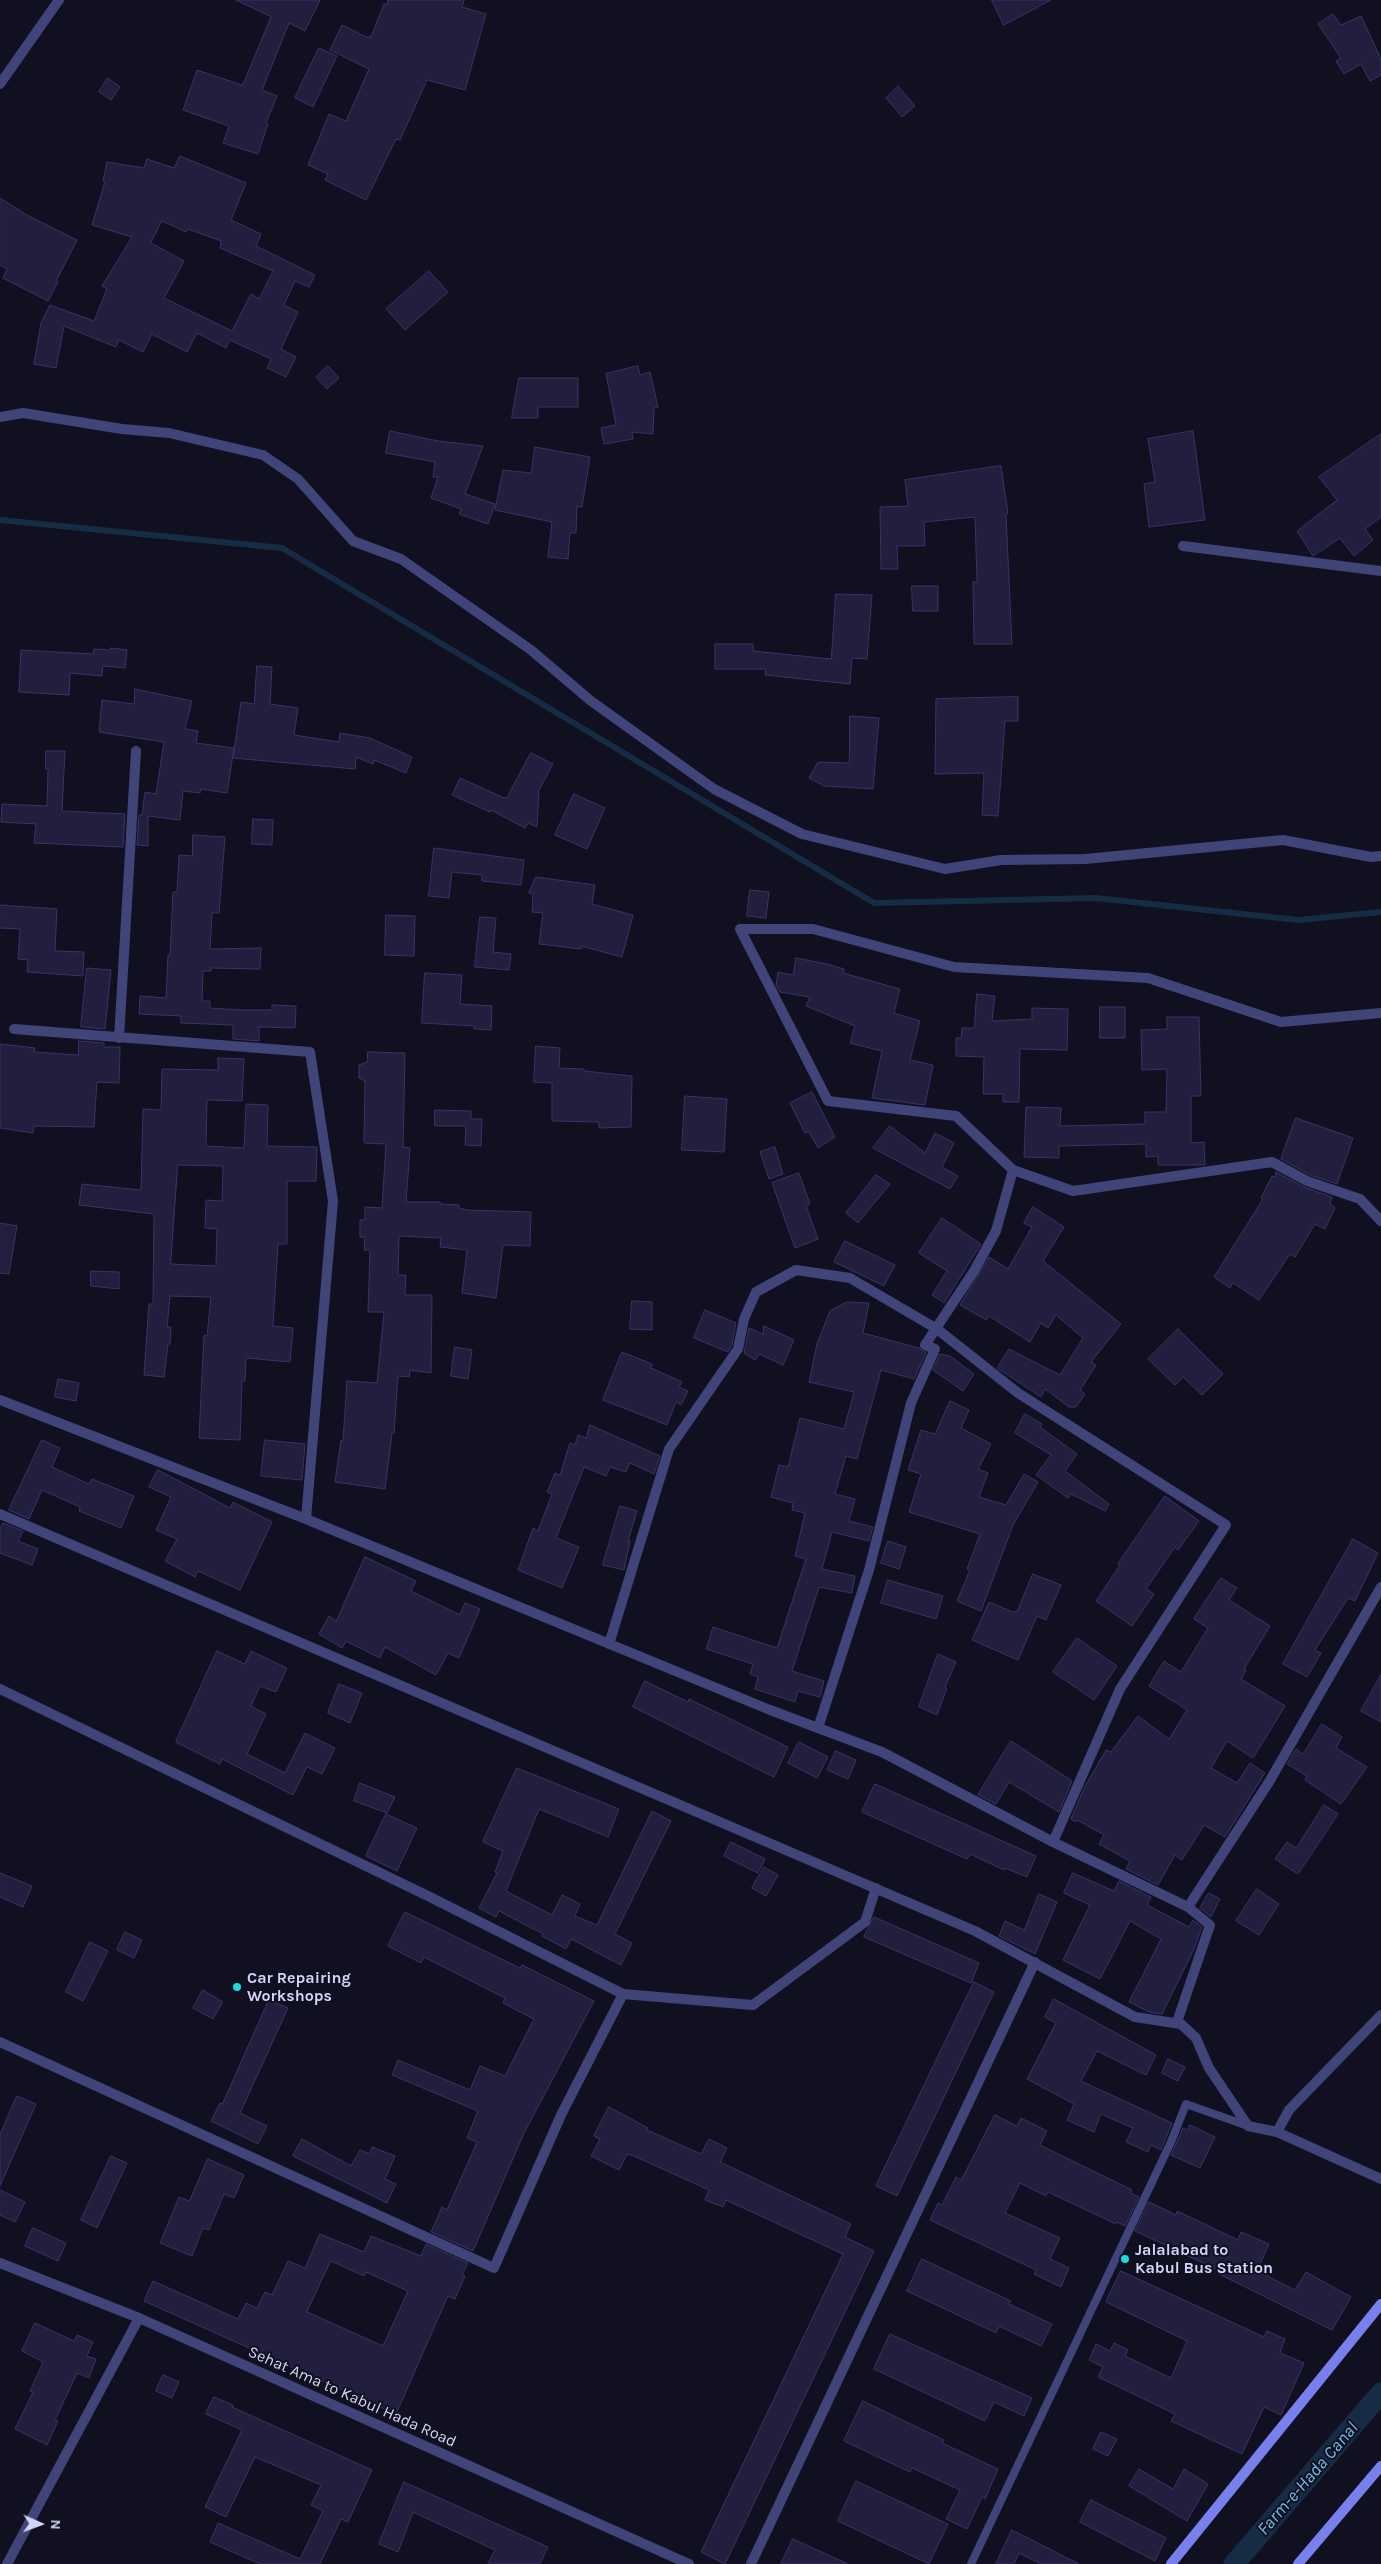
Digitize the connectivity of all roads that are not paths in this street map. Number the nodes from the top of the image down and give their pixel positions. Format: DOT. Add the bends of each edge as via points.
graph roads {
  1 [pos="59,0"];
  2 [pos="0,84"];
  3 [pos="0,417"];
  4 [pos="1183,546"];
  5 [pos="1381,571"];
  6 [pos="136,751"];
  7 [pos="1381,856"];
  8 [pos="1381,1013"];
  9 [pos="14,1029"];
  10 [pos="119,1038"];
  11 [pos="1014,1170"];
  12 [pos="1381,1221"];
  13 [pos="937,1329"];
  14 [pos="0,1400"];
  15 [pos="0,1514"];
  16 [pos="306,1519"];
  17 [pos="1381,1587"];
  18 [pos="609,1644"];
  19 [pos="0,1689"];
  20 [pos="818,1728"];
  21 [pos="1053,1842"];
  22 [pos="876,1888"];
  23 [pos="1188,1907"];
  24 [pos="1035,1962"];
  25 [pos="623,1994"];
  26 [pos="1381,2015"];
  27 [pos="1177,2022"];
  28 [pos="0,2042"];
  29 [pos="1248,2126"];
  30 [pos="1277,2132"];
  31 [pos="1381,2179"];
  32 [pos="0,2263"];
  33 [pos="1381,2304"];
  34 [pos="139,2318"];
  35 [pos="1381,2466"];
  36 [pos="7,2564"];
  37 [pos="689,2564"];
  38 [pos="750,2564"];
  39 [pos="971,2564"];
  40 [pos="1171,2564"];
  41 [pos="1298,2564"];
  1 -- 2 [label="street"];
  3 -- 7 [label="street" via="23,413 122,430 169,433 263,456 298,478 353,541 401,559 531,650 591,701 714,789 802,834 945,869 1000,860 1085,860 1283,840 1371,857"];
  4 -- 5 [label="street"];
  6 -- 10 [label="street"];
  8 -- 11 [label="street" via="1281,1022 1148,978 954,967 813,929 740,929 828,1101 956,1116"];
  9 -- 10 [label="street"];
  10 -- 16 [label="street" via="310,1052 333,1201"];
  11 -- 12 [label="street" via="1073,1191 1272,1162 1307,1181 1360,1199"];
  11 -- 13 [label="street" via="996,1230"];
  13 -- 18 [label="street" via="850,1278 796,1270 756,1292 744,1319 738,1349 669,1449"];
  13 -- 20 [label="street" via="925,1345 935,1349 911,1403 869,1570"];
  13 -- 21 [label="street" via="1018,1393 1226,1525 1120,1689"];
  14 -- 16 [label="street"];
  15 -- 22 [label="street"];
  16 -- 18 [label="street"];
  17 -- 23 [label="street" via="1268,1782"];
  18 -- 20 [label="street"];
  19 -- 25 [label="street"];
  20 -- 21 [label="street" via="882,1752"];
  21 -- 23 [label="street"];
  22 -- 24 [label="street" via="975,1931"];
  22 -- 25 [label="street" via="864,1922 753,2005"];
  23 -- 27 [label="street" via="1210,1925"];
  24 -- 27 [label="street" via="1135,2018"];
  24 -- 38 [label="street"];
  25 -- 28 [label="street" via="561,2115 494,2268"];
  26 -- 30 [label="street" via="1289,2110"];
  27 -- 29 [label="street" via="1196,2038 1209,2068"];
  29 -- 30 [label="street"];
  29 -- 39 [label="lane" via="1186,2104"];
  30 -- 31 [label="street"];
  32 -- 34 [label="street, Sehat Ama to Kabul Hada Road"];
  33 -- 40 [label="street"];
  34 -- 36 [label="street"];
  34 -- 37 [label="street, Sehat Ama to Kabul Hada Road"];
  35 -- 41 [label="street"];
}
